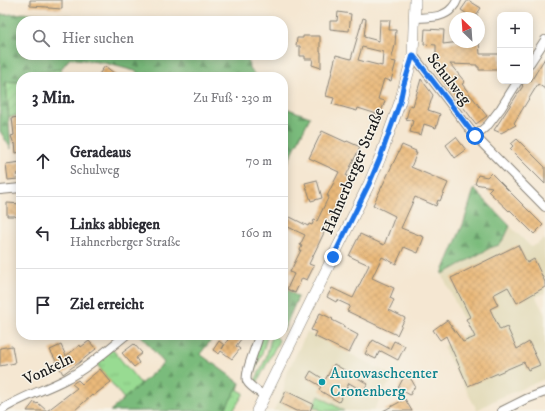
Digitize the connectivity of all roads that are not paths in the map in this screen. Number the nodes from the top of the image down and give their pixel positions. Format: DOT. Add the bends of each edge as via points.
graph roads {
  1 [pos="415,0"];
  2 [pos="457,0"];
  3 [pos="414,18"];
  4 [pos="545,40"];
  5 [pos="413,55"];
  6 [pos="533,58"];
  7 [pos="516,84"];
  8 [pos="475,136"];
  9 [pos="16,188"];
  10 [pos="0,190"];
  11 [pos="545,207"];
  12 [pos="120,340"];
  13 [pos="257,340"];
  14 [pos="545,392"];
  15 [pos="265,396"];
  16 [pos="0,411"];
  17 [pos="257,411"];
  18 [pos="502,411"];
  1 -- 3 [label="main road, Hahnerberger Straße"];
  2 -- 3 [label="street" via="443,15"];
  3 -- 5 [label="main road, Hahnerberger Straße"];
  4 -- 6 [label="street"];
  5 -- 8 [label="street, Schulweg"];
  5 -- 15 [label="main road, Hahnerberger Straße" via="380,158"];
  7 -- 8 [label="street" via="488,125"];
  8 -- 11 [label="street, Schulweg"];
  9 -- 10 [label="street"];
  12 -- 16 [label="street, Vonkeln" via="77,373"];
  13 -- 15 [label="street" via="246,374 250,385"];
  14 -- 18 [label="street"];
  15 -- 17 [label="main road, Hahnerberger Straße"];
}
